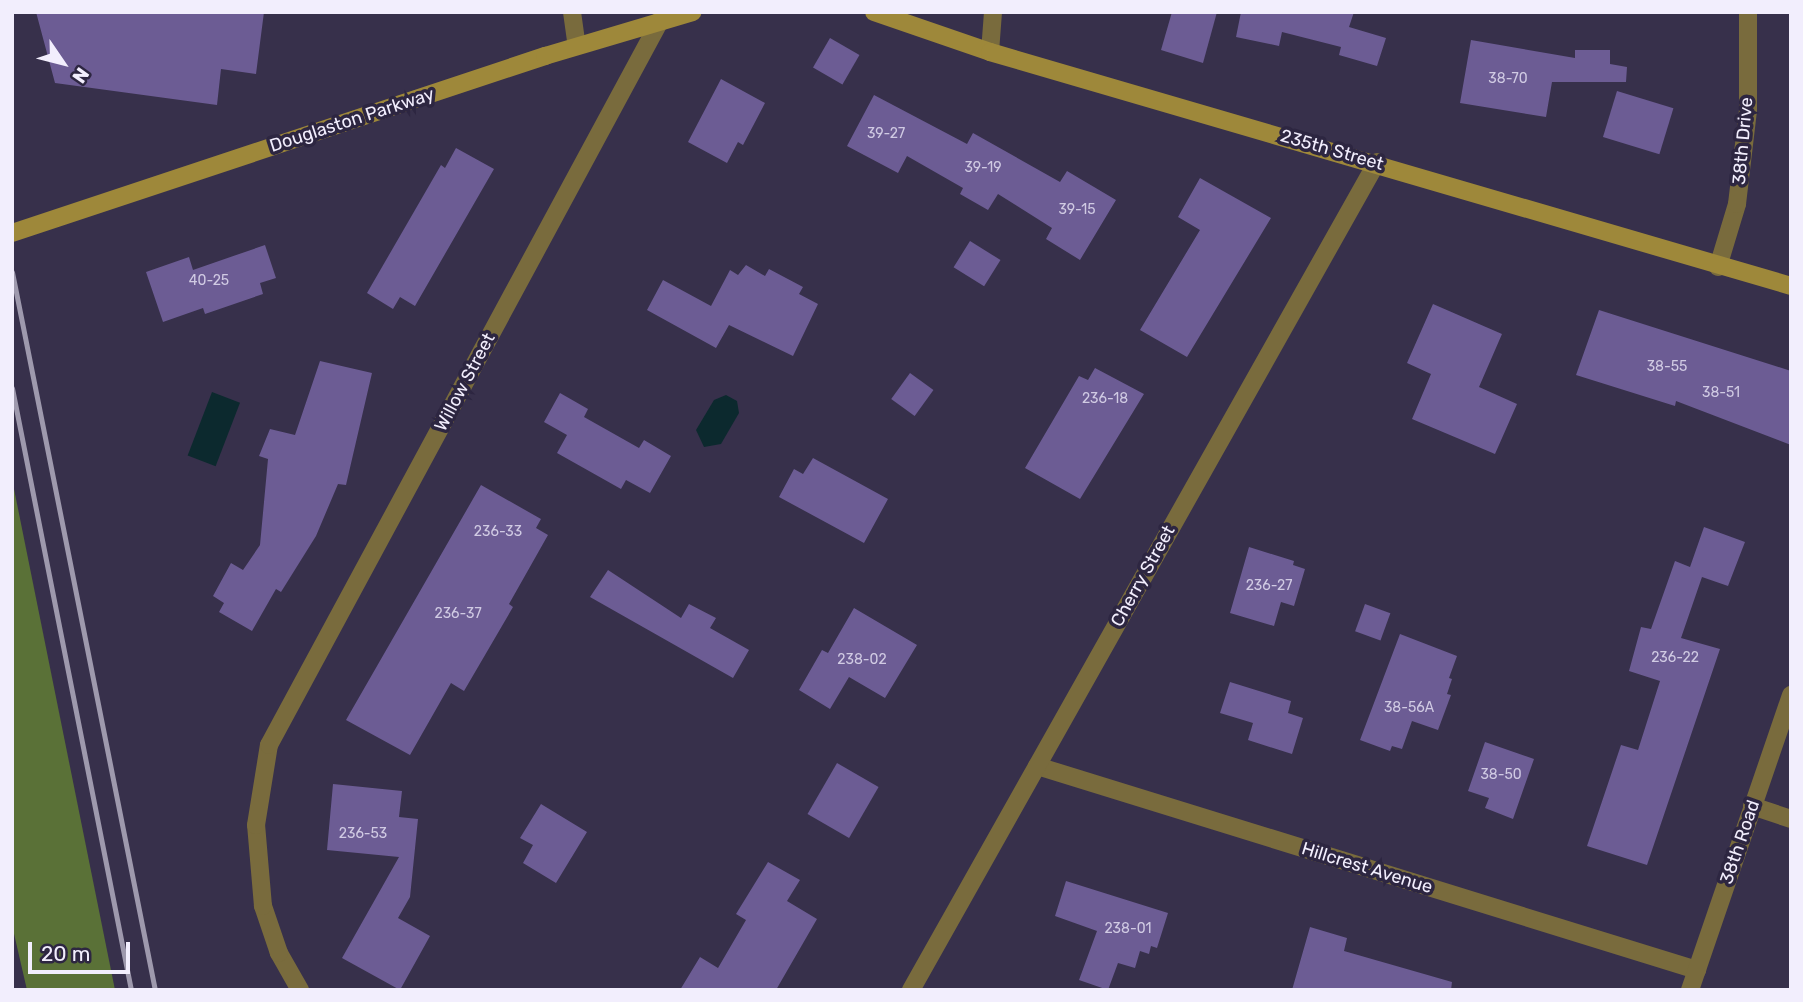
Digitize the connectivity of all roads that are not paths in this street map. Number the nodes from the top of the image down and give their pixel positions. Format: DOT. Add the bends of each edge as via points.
graph roads {
  1 [pos="572,12"];
  2 [pos="694,12"];
  3 [pos="874,12"];
  4 [pos="993,12"];
  5 [pos="1748,12"];
  6 [pos="661,19"];
  7 [pos="577,46"];
  8 [pos="990,52"];
  9 [pos="1377,162"];
  10 [pos="12,233"];
  11 [pos="1718,267"];
  12 [pos="1791,286"];
  13 [pos="1791,695"];
  14 [pos="1037,766"];
  15 [pos="1752,806"];
  16 [pos="1791,819"];
  17 [pos="1697,970"];
  18 [pos="300,990"];
  19 [pos="911,990"];
  20 [pos="1690,990"];
  1 -- 7 [label="street"];
  2 -- 6 [label="main road, Douglaston Parkway"];
  3 -- 8 [label="main road, 235th Street"];
  4 -- 8 [label="street"];
  5 -- 11 [label="street, 38th Drive" via="1748,111 1737,204"];
  6 -- 7 [label="main road, Douglaston Parkway"];
  6 -- 18 [label="street, Willow Street" via="269,745 256,825 263,906 279,953"];
  7 -- 10 [label="main road, Douglaston Parkway"];
  8 -- 9 [label="main road, 235th Street"];
  9 -- 11 [label="main road, 235th Street"];
  9 -- 14 [label="street, Cherry Street"];
  11 -- 12 [label="main road, 235th Street"];
  13 -- 15 [label="street, 38th Road"];
  14 -- 17 [label="street, Hillcrest Avenue"];
  14 -- 19 [label="street, Cherry Street"];
  15 -- 16 [label="street"];
  15 -- 17 [label="street, 38th Road"];
  17 -- 20 [label="street, 38th Road"];
}
